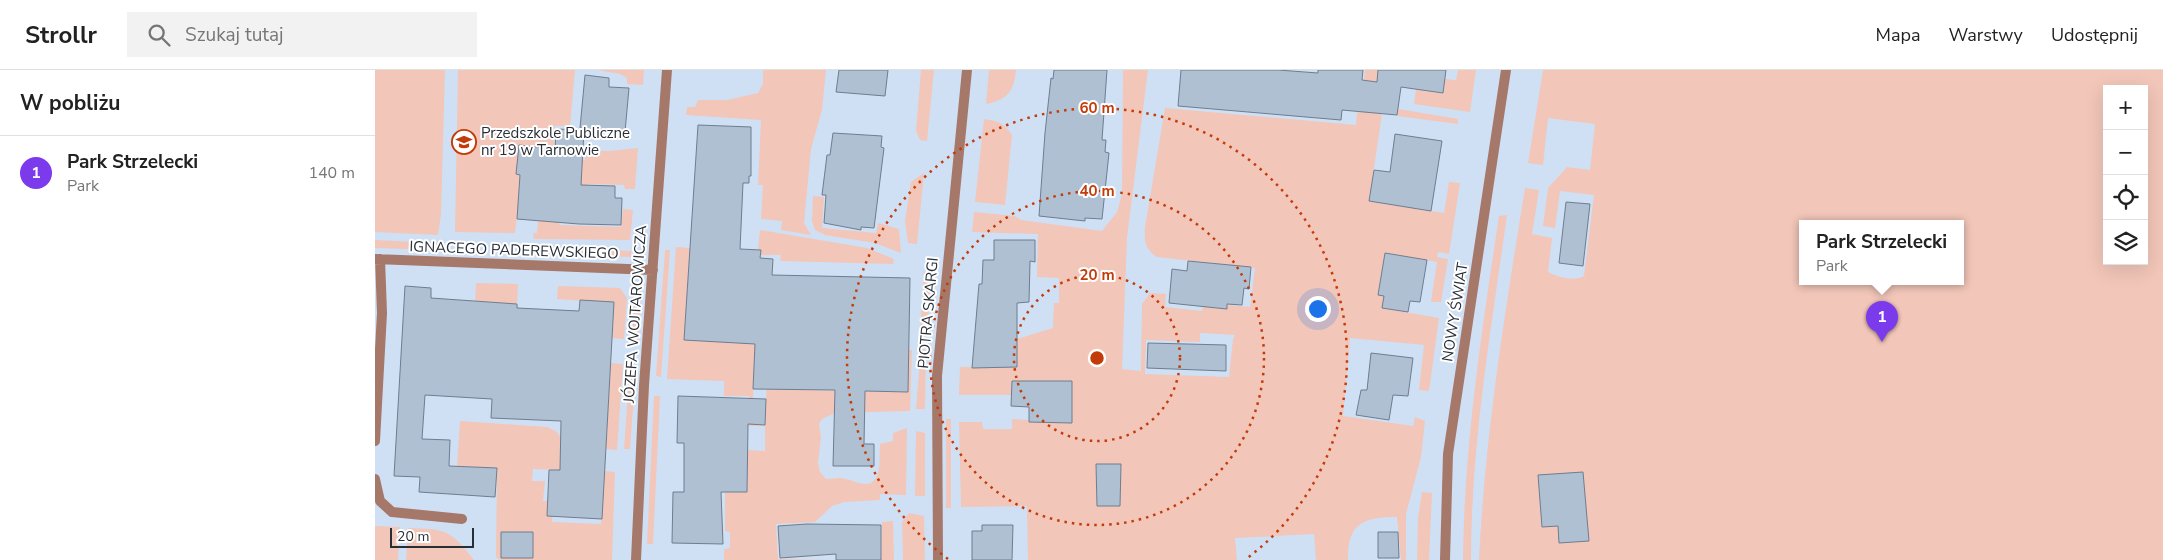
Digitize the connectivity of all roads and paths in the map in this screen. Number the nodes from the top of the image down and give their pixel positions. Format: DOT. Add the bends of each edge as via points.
graph roads {
  1 [pos="667,70"];
  2 [pos="967,70"];
  3 [pos="1506,70"];
  4 [pos="377,259"];
  5 [pos="653,270"];
  6 [pos="375,441"];
  7 [pos="375,479"];
  8 [pos="462,519"];
  9 [pos="636,560"];
  10 [pos="938,560"];
  11 [pos="1445,560"];
  1 -- 5 [label="street, JÓZEFA WOJTAROWICZA"];
  2 -- 10 [label="street, PIOTRA SKARGI" via="937,376"];
  3 -- 11 [label="street, NOWY ŚWIAT" via="1448,454"];
  4 -- 5 [label="street, IGNACEGO PADEREWSKIEGO"];
  4 -- 6 [label="street" via="382,313"];
  5 -- 9 [label="street, JÓZEFA WOJTAROWICZA"];
  7 -- 8 [label="street" via="380,501 392,512"];
}
